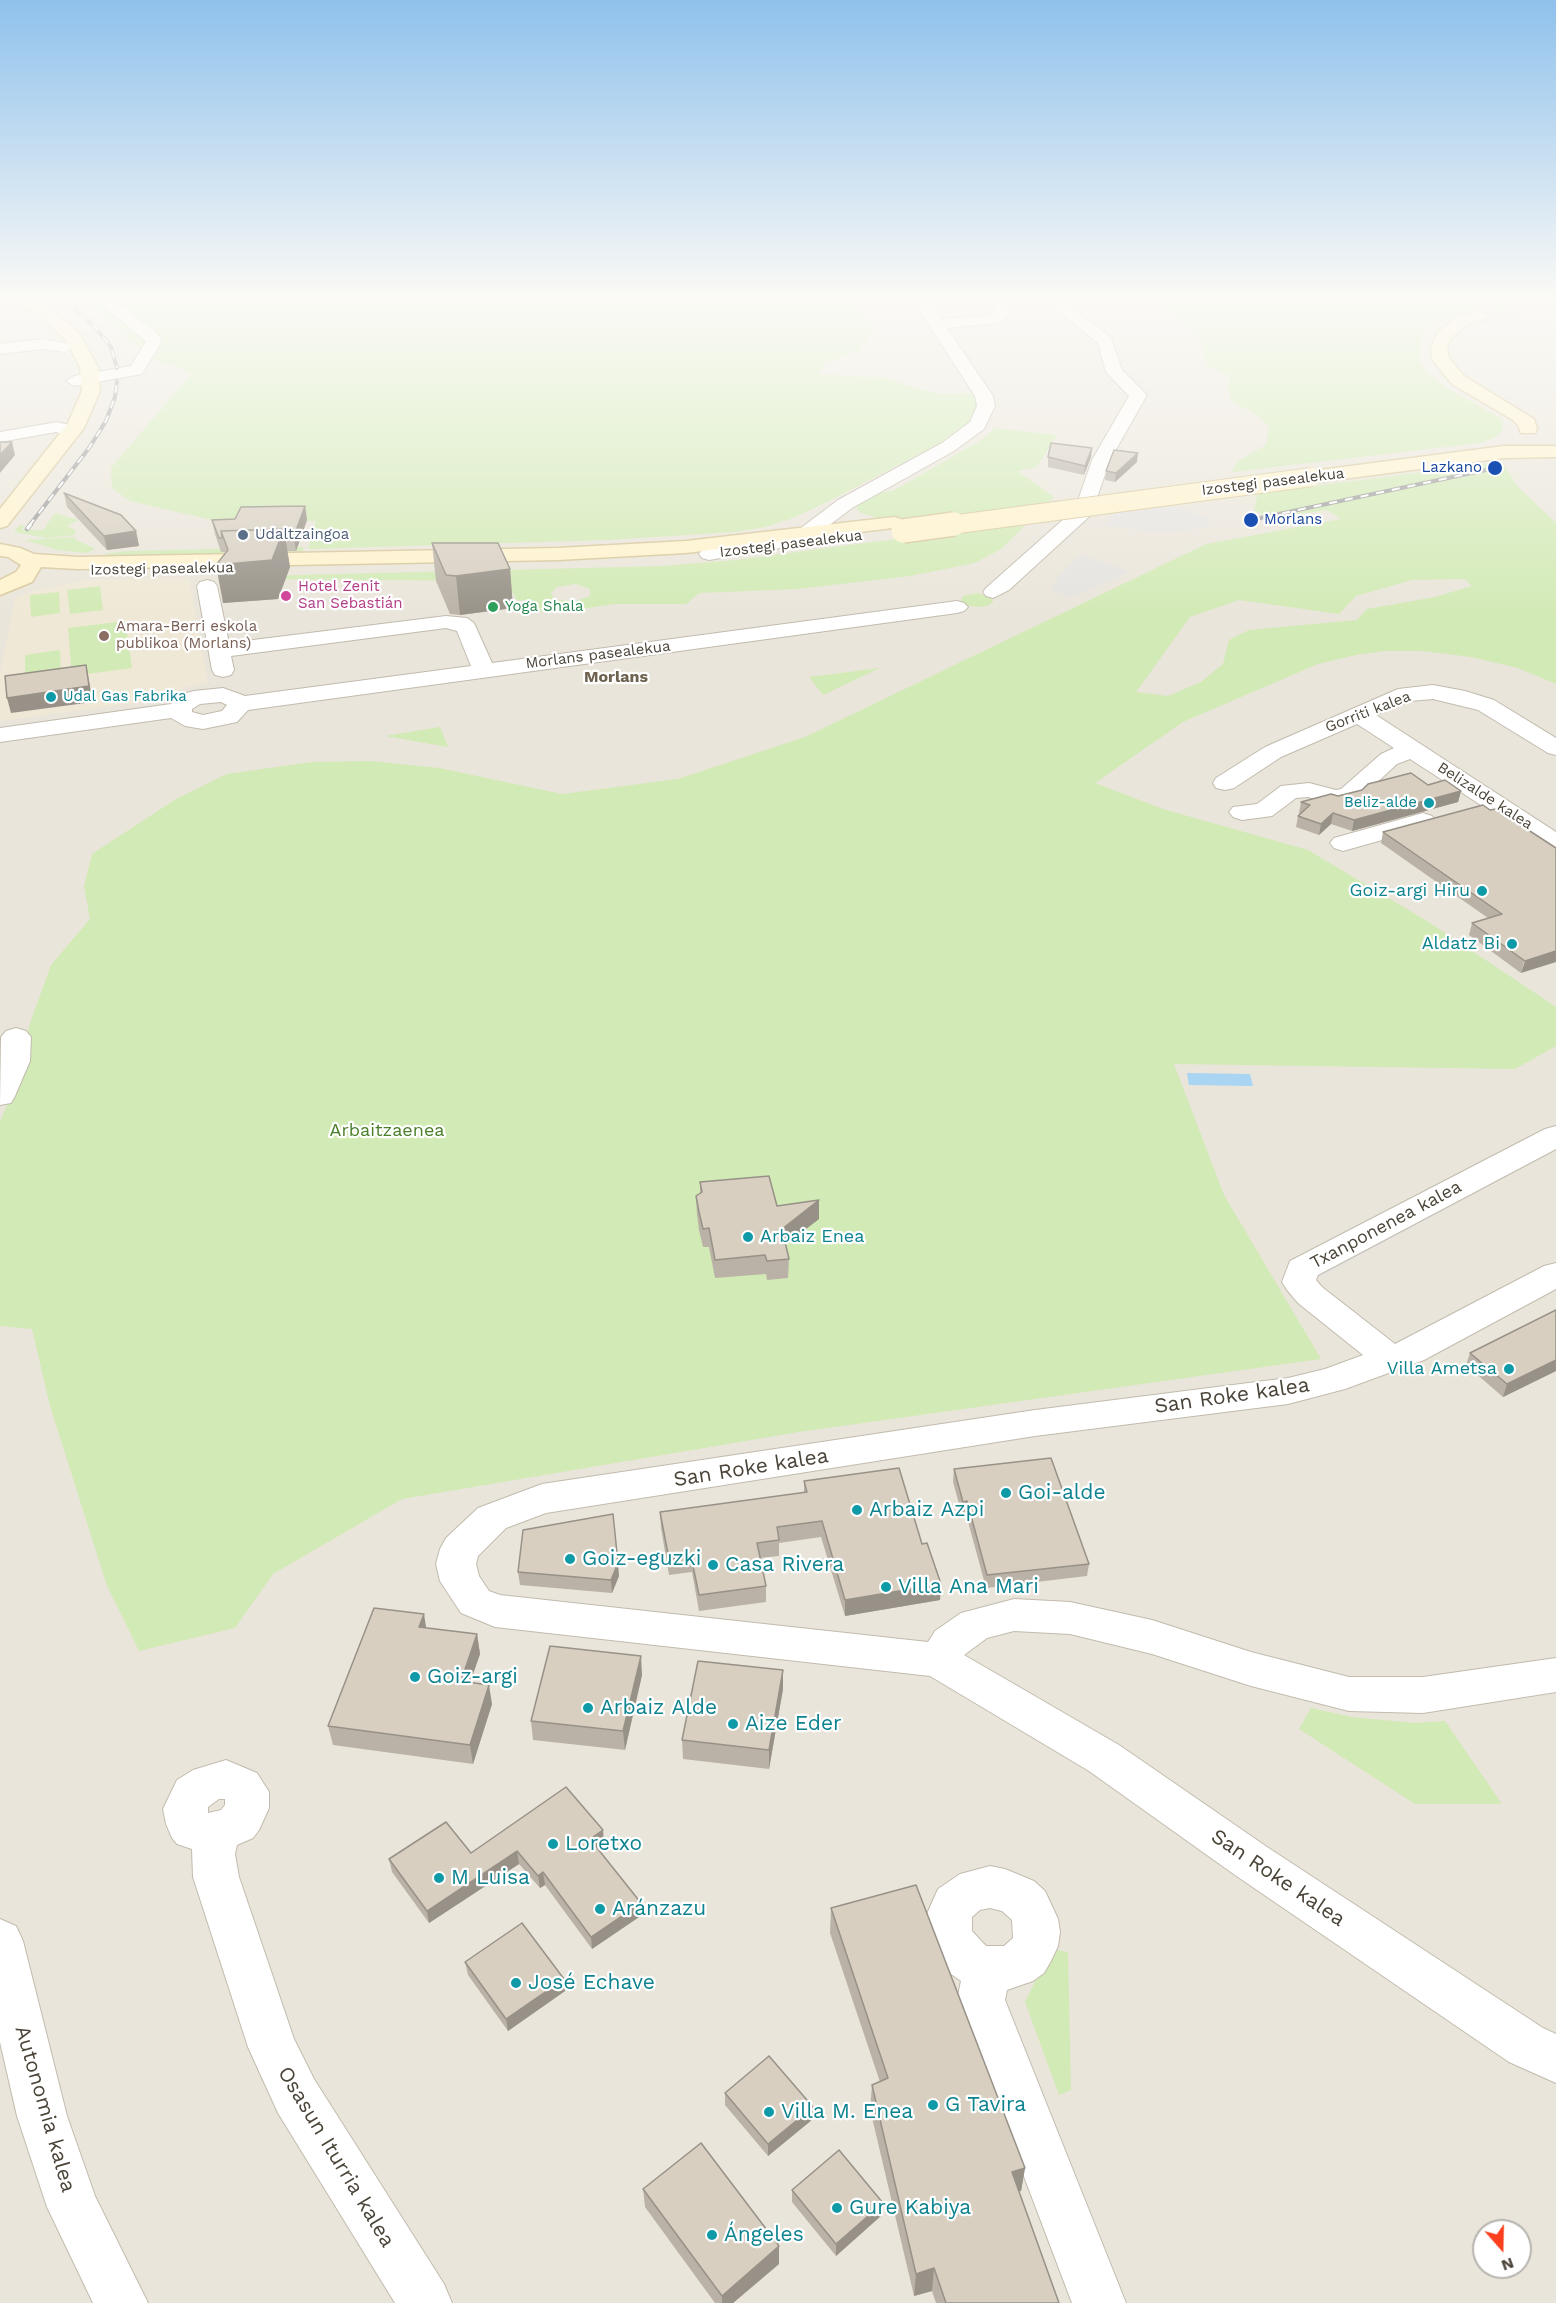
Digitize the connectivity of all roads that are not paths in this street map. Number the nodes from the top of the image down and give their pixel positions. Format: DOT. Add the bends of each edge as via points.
graph roads {
  1 [pos="71,404"];
  2 [pos="986,404"];
  3 [pos="1132,404"];
  4 [pos="1499,404"];
  5 [pos="1517,404"];
  6 [pos="58,433"];
  7 [pos="1527,433"];
  8 [pos="5,436"];
  9 [pos="1555,452"];
  10 [pos="1306,474"];
  11 [pos="0,499"];
  12 [pos="845,504"];
  13 [pos="0,522"];
  14 [pos="898,527"];
  15 [pos="804,535"];
  16 [pos="750,541"];
  17 [pos="0,550"];
  18 [pos="709,554"];
  19 [pos="27,568"];
  20 [pos="207,586"];
  21 [pos="0,588"];
  22 [pos="220,651"];
  23 [pos="484,670"];
  24 [pos="231,700"];
  25 [pos="1358,714"];
  26 [pos="0,735"];
  27 [pos="1556,748"];
  28 [pos="1413,749"];
  29 [pos="1225,783"];
  30 [pos="1494,802"];
  31 [pos="1242,812"];
  32 [pos="1343,843"];
  33 [pos="1556,843"];
  34 [pos="16,1037"];
  35 [pos="0,1096"];
  36 [pos="1556,1136"];
  37 [pos="1556,1274"];
  38 [pos="1391,1359"];
  39 [pos="938,1660"];
  40 [pos="1556,1675"];
  41 [pos="218,1833"];
  42 [pos="0,1941"];
  43 [pos="987,1968"];
  44 [pos="1556,2059"];
  45 [pos="121,2303"];
  46 [pos="425,2303"];
  47 [pos="1100,2303"];
  1 -- 6 [label="main road"];
  2 -- 12 [label="street" via="978,425 948,447"];
  3 -- 23 [label="street, Morlans pasealekua" via="1101,460 1080,516 976,600"];
  4 -- 7 [label="main road, Izostegi pasealekua" via="1524,419"];
  5 -- 7 [label="main road, Izostegi pasealekua" via="1548,421"];
  6 -- 8 [label="street"];
  6 -- 11 [label="main road"];
  6 -- 13 [label="main road"];
  7 -- 9 [label="main road" via="1535,446"];
  7 -- 10 [label="main road, Izostegi pasealekua" via="1492,446"];
  9 -- 10 [label="main road, Izostegi pasealekua" via="1504,452"];
  10 -- 14 [label="main road, Izostegi pasealekua, bridge"];
  12 -- 14 [label="street" via="852,515"];
  12 -- 15 [label="street"];
  12 -- 16 [label="street" via="790,530"];
  14 -- 15 [label="main road, Izostegi pasealekua"];
  14 -- 18 [label="main road, Izostegi pasealekua"];
  15 -- 16 [label="main road, Izostegi pasealekua"];
  15 -- 18 [label="street" via="786,542"];
  16 -- 19 [label="main road, Izostegi pasealekua" via="558,554 78,563"];
  17 -- 19 [label="main road" via="14,552"];
  18 -- 19 [label="main road, Izostegi pasealekua" via="542,564"];
  19 -- 21 [label="main road"];
  20 -- 22 [label="street"];
  22 -- 23 [label="street" via="446,622 466,628"];
  22 -- 24 [label="street" via="225,687"];
  23 -- 24 [label="street, Morlans pasealekua"];
  24 -- 26 [label="street, Morlans pasealekua" via="194,699 179,710"];
  25 -- 27 [label="street, Gorriti kalea" via="1406,694 1433,692 1486,705"];
  25 -- 28 [label="street, Belizalde kalea"];
  25 -- 29 [label="street, Gorriti kalea" via="1273,752 1249,776"];
  28 -- 30 [label="street, Belizalde kalea"];
  28 -- 31 [label="street" via="1389,759 1350,795 1335,798 1309,790 1290,791 1263,811"];
  30 -- 32 [label="street"];
  30 -- 33 [label="street, Belizalde kalea"];
  34 -- 35 [label="street" via="15,1061"];
  36 -- 38 [label="street, Txanponenea kalea" via="1302,1269 1299,1282 1310,1295"];
  37 -- 38 [label="street, San Roke kalea"];
  38 -- 39 [label="street, San Roke kalea" via="1288,1391 1035,1423 542,1499 492,1518 460,1549 456,1564 460,1581 475,1602 495,1611"];
  39 -- 40 [label="street" via="949,1643 975,1625 1014,1615 1071,1618 1152,1637 1251,1669 1349,1694 1423,1695"];
  39 -- 44 [label="street, San Roke kalea" via="1104,1758 1526,2045"];
  41 -- 46 [label="street, Osasun Iturria kalea" via="213,1854 216,1877 272,2047 296,2096"];
  42 -- 45 [label="street, Autonomia kalea" via="42,2116 73,2207"];
  43 -- 47 [label="street" via="981,2000"];
}
